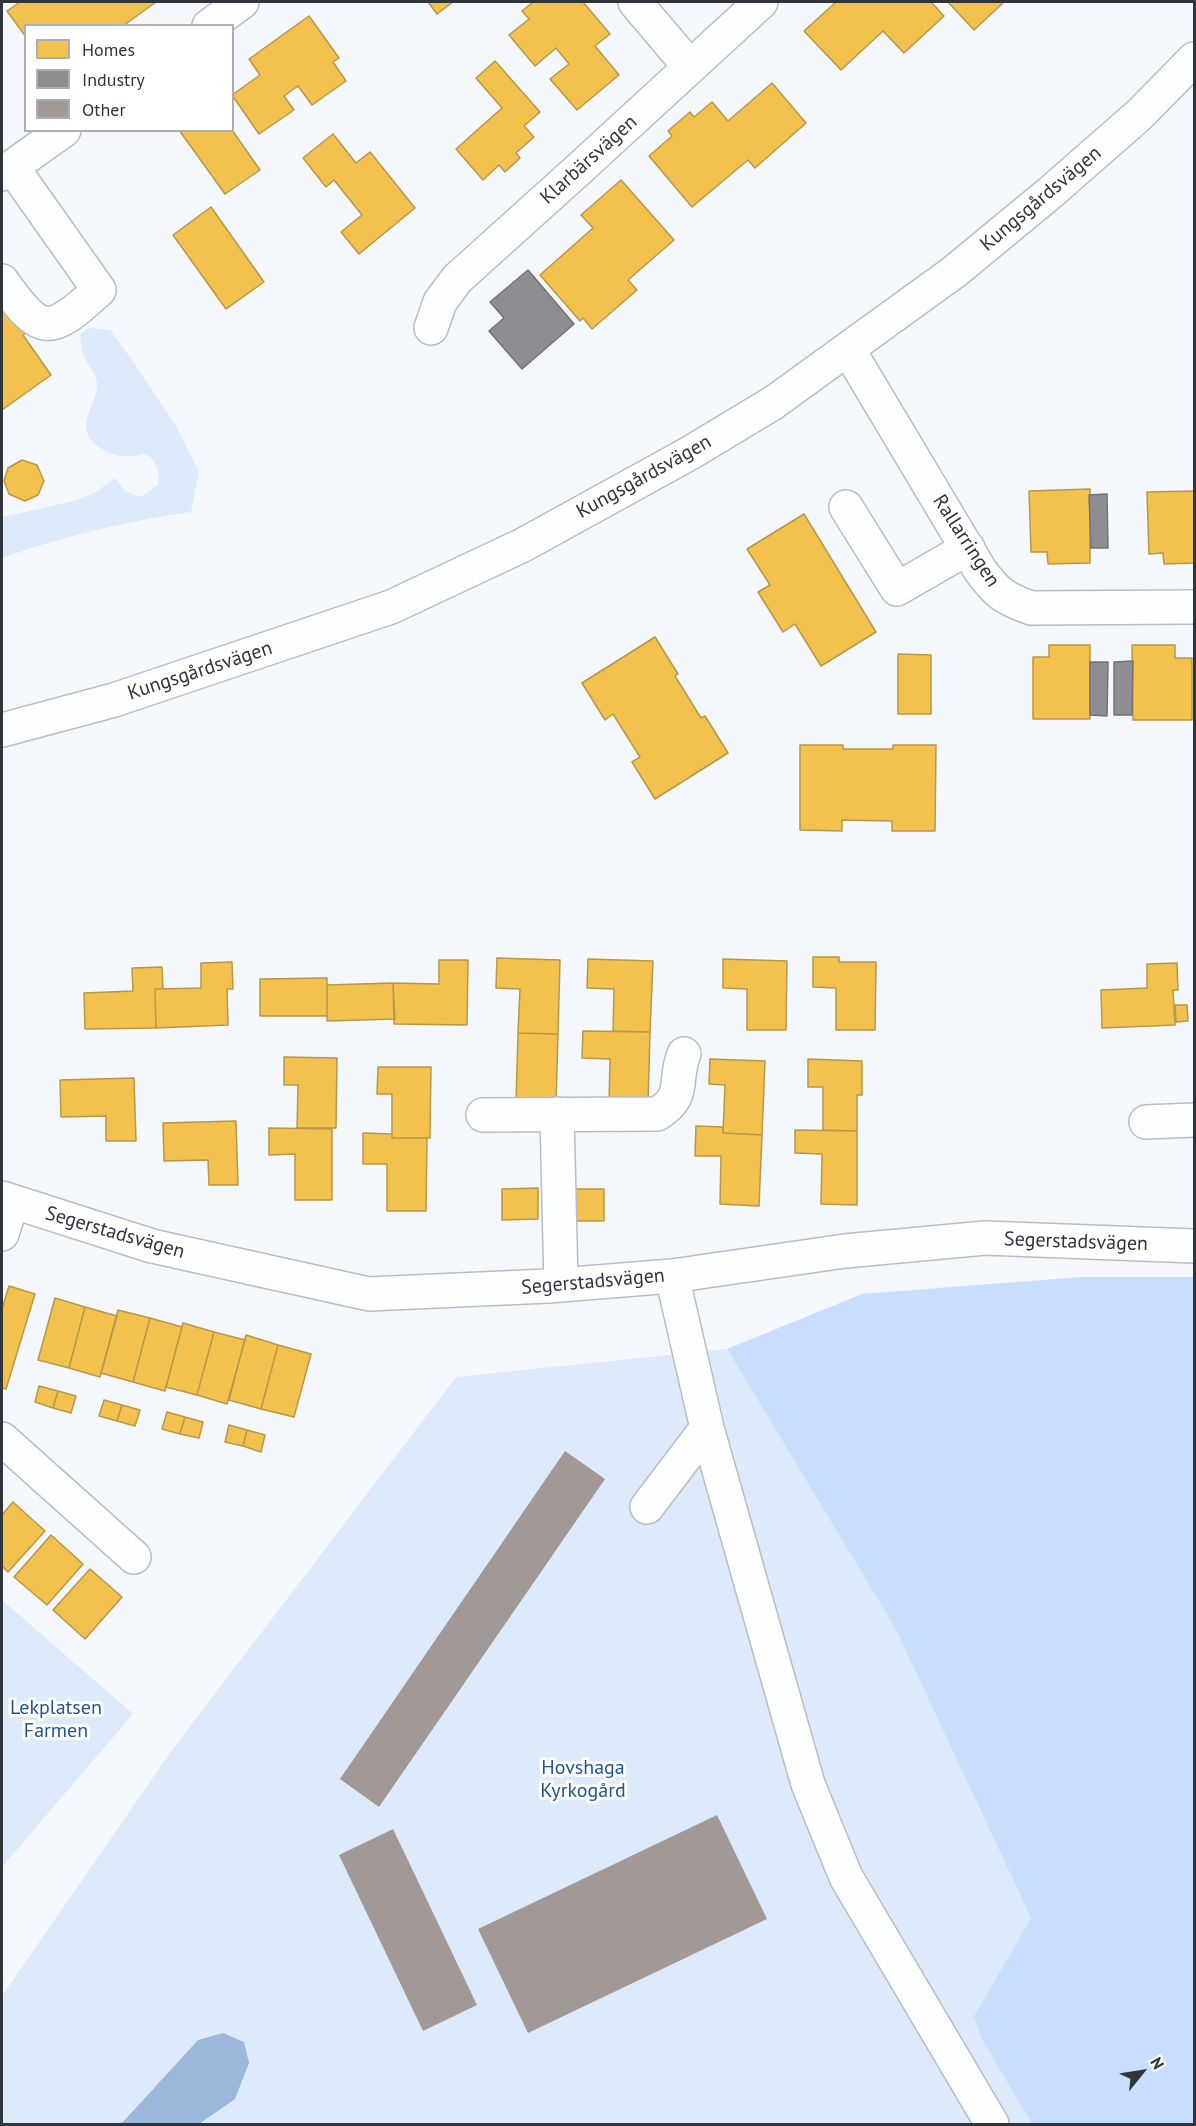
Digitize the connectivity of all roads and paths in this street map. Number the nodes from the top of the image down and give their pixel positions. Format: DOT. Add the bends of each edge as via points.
graph roads {
  1 [pos="242,2"];
  2 [pos="636,2"];
  3 [pos="761,2"];
  4 [pos="212,24"];
  5 [pos="1194,59"];
  6 [pos="690,67"];
  7 [pos="61,132"];
  8 [pos="7,171"];
  9 [pos="2,281"];
  10 [pos="431,328"];
  11 [pos="848,349"];
  12 [pos="846,507"];
  13 [pos="968,548"];
  14 [pos="1194,607"];
  15 [pos="2,730"];
  16 [pos="684,1054"];
  17 [pos="557,1114"];
  18 [pos="483,1115"];
  19 [pos="1194,1120"];
  20 [pos="1146,1122"];
  21 [pos="7,1200"];
  22 [pos="2,1234"];
  23 [pos="1194,1246"];
  24 [pos="672,1276"];
  25 [pos="561,1285"];
  26 [pos="707,1428"];
  27 [pos="2,1439"];
  28 [pos="648,1508"];
  29 [pos="134,1557"];
  30 [pos="992,2124"];
  1 -- 4 [label="street"];
  2 -- 6 [label="street"];
  3 -- 6 [label="street, Klarbärsvägen"];
  5 -- 11 [label="street, Kungsgårdsvägen" via="1139,115 1051,192 954,272"];
  6 -- 10 [label="street, Klarbärsvägen" via="457,279 440,302"];
  7 -- 8 [label="street"];
  8 -- 9 [label="street" via="99,290 72,313 45,325 21,308"];
  11 -- 13 [label="street, Rallarringen"];
  11 -- 15 [label="street, Kungsgårdsvägen" via="773,403 690,453 523,545 390,607 114,700"];
  12 -- 13 [label="street" via="897,589"];
  13 -- 14 [label="street, Rallarringen" via="995,590 1031,608"];
  16 -- 17 [label="street" via="676,1098 657,1114"];
  17 -- 18 [label="street"];
  17 -- 25 [label="street"];
  19 -- 20 [label="street"];
  21 -- 22 [label="street"];
  21 -- 25 [label="street, Segerstadsvägen" via="152,1246 369,1294"];
  23 -- 24 [label="street, Segerstadsvägen" via="985,1238 845,1251"];
  24 -- 25 [label="street, Segerstadsvägen"];
  24 -- 26 [label="street"];
  26 -- 28 [label="street"];
  26 -- 30 [label="street" via="808,1784 846,1877"];
  27 -- 29 [label="street"];
}
